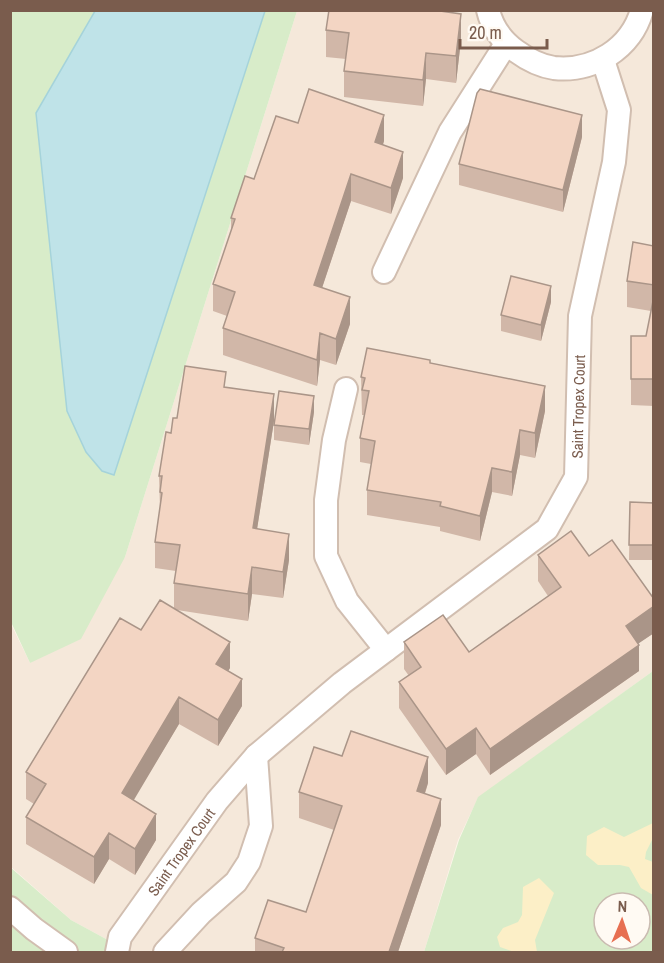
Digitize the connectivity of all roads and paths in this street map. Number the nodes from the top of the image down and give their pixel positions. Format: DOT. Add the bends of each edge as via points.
graph roads {
  1 [pos="488,10"];
  2 [pos="642,10"];
  3 [pos="506,44"];
  4 [pos="603,60"];
  5 [pos="384,272"];
  6 [pos="346,389"];
  7 [pos="386,650"];
  8 [pos="256,756"];
  9 [pos="10,908"];
  10 [pos="66,952"];
  11 [pos="117,952"];
  12 [pos="165,952"];
  1 -- 3 [label="street" via="490,21"];
  2 -- 4 [label="street" via="639,23 624,44"];
  3 -- 4 [label="street" via="527,59 552,68 578,68"];
  3 -- 5 [label="street" via="450,132"];
  4 -- 7 [label="street, Saint Tropex Court" via="619,110 614,162 580,316 576,477 547,529"];
  6 -- 7 [label="street" via="327,490 326,556 347,601"];
  7 -- 8 [label="street, Saint Tropex Court" via="342,682"];
  8 -- 11 [label="street, Saint Tropex Court" via="217,801 120,937"];
  8 -- 12 [label="street" via="261,826 249,862 236,882"];
  9 -- 10 [label="street"];
}
